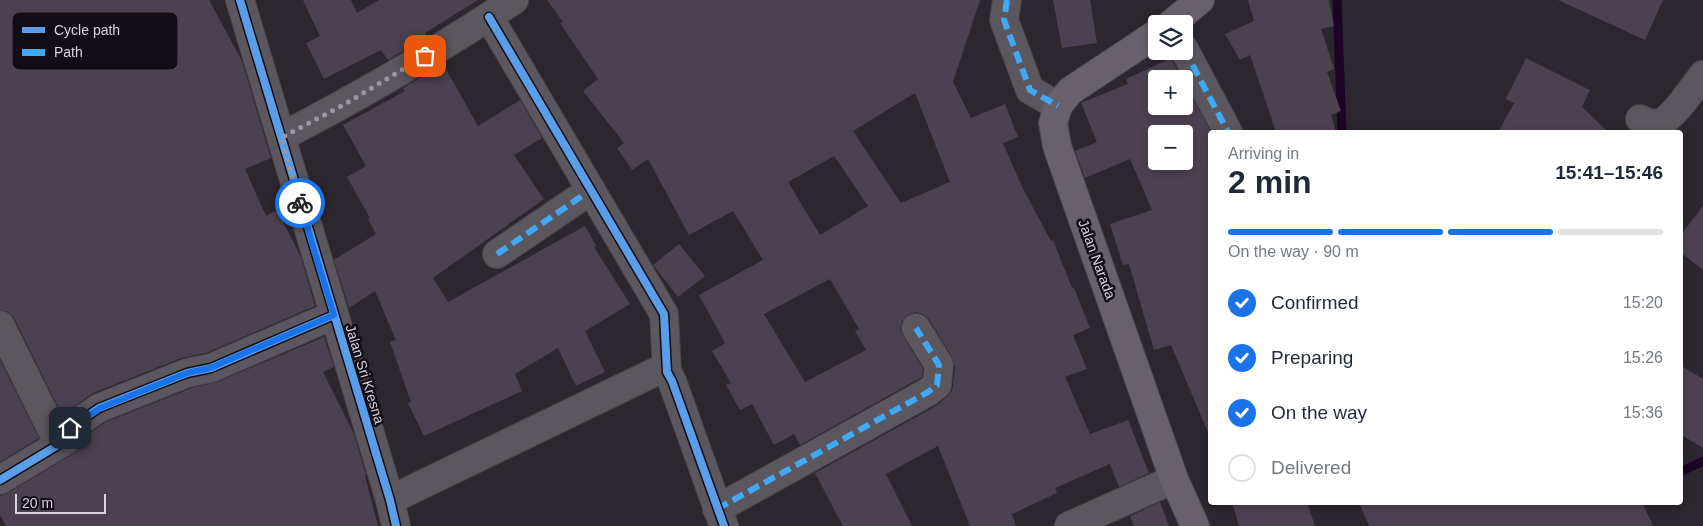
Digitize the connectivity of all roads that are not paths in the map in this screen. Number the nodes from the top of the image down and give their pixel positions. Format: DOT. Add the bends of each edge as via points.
graph roads {
  1 [pos="240,0"];
  2 [pos="514,0"];
  3 [pos="1007,0"];
  4 [pos="1200,0"];
  5 [pos="1182,15"];
  6 [pos="489,17"];
  7 [pos="1148,39"];
  8 [pos="1190,60"];
  9 [pos="1703,75"];
  10 [pos="1058,106"];
  11 [pos="1640,119"];
  12 [pos="1227,130"];
  13 [pos="281,138"];
  14 [pos="591,190"];
  15 [pos="496,254"];
  16 [pos="334,315"];
  17 [pos="0,325"];
  18 [pos="916,328"];
  19 [pos="667,372"];
  20 [pos="59,444"];
  21 [pos="1174,479"];
  22 [pos="0,480"];
  23 [pos="390,500"];
  24 [pos="721,518"];
  25 [pos="396,526"];
  26 [pos="1069,526"];
  27 [pos="1195,526"];
  1 -- 13 [label="street, Jalan Sri Kresna"];
  2 -- 6 [label="street"];
  3 -- 10 [label="street" via="1004,20 1030,90"];
  4 -- 5 [label="main road"];
  6 -- 13 [label="street" via="345,104"];
  6 -- 14 [label="street"];
  7 -- 10 [label="main road" via="1070,90"];
  8 -- 12 [label="street"];
  9 -- 11 [label="street" via="1665,120 1655,124"];
  10 -- 21 [label="main road, Jalan Narada" via="1053,123 1057,146"];
  13 -- 16 [label="street, Jalan Sri Kresna"];
  14 -- 15 [label="street"];
  14 -- 19 [label="street" via="664,314"];
  16 -- 20 [label="street" via="210,368 187,373 100,408 70,428 68,439"];
  16 -- 23 [label="street, Jalan Sri Kresna"];
  17 -- 20 [label="street"];
  18 -- 24 [label="street" via="939,365 937,385"];
  19 -- 23 [label="street" via="657,371"];
  19 -- 24 [label="street"];
  20 -- 22 [label="street"];
  21 -- 26 [label="street"];
  21 -- 27 [label="main road, Jalan Narada"];
  23 -- 25 [label="street, Jalan Sri Kresna"];
}
